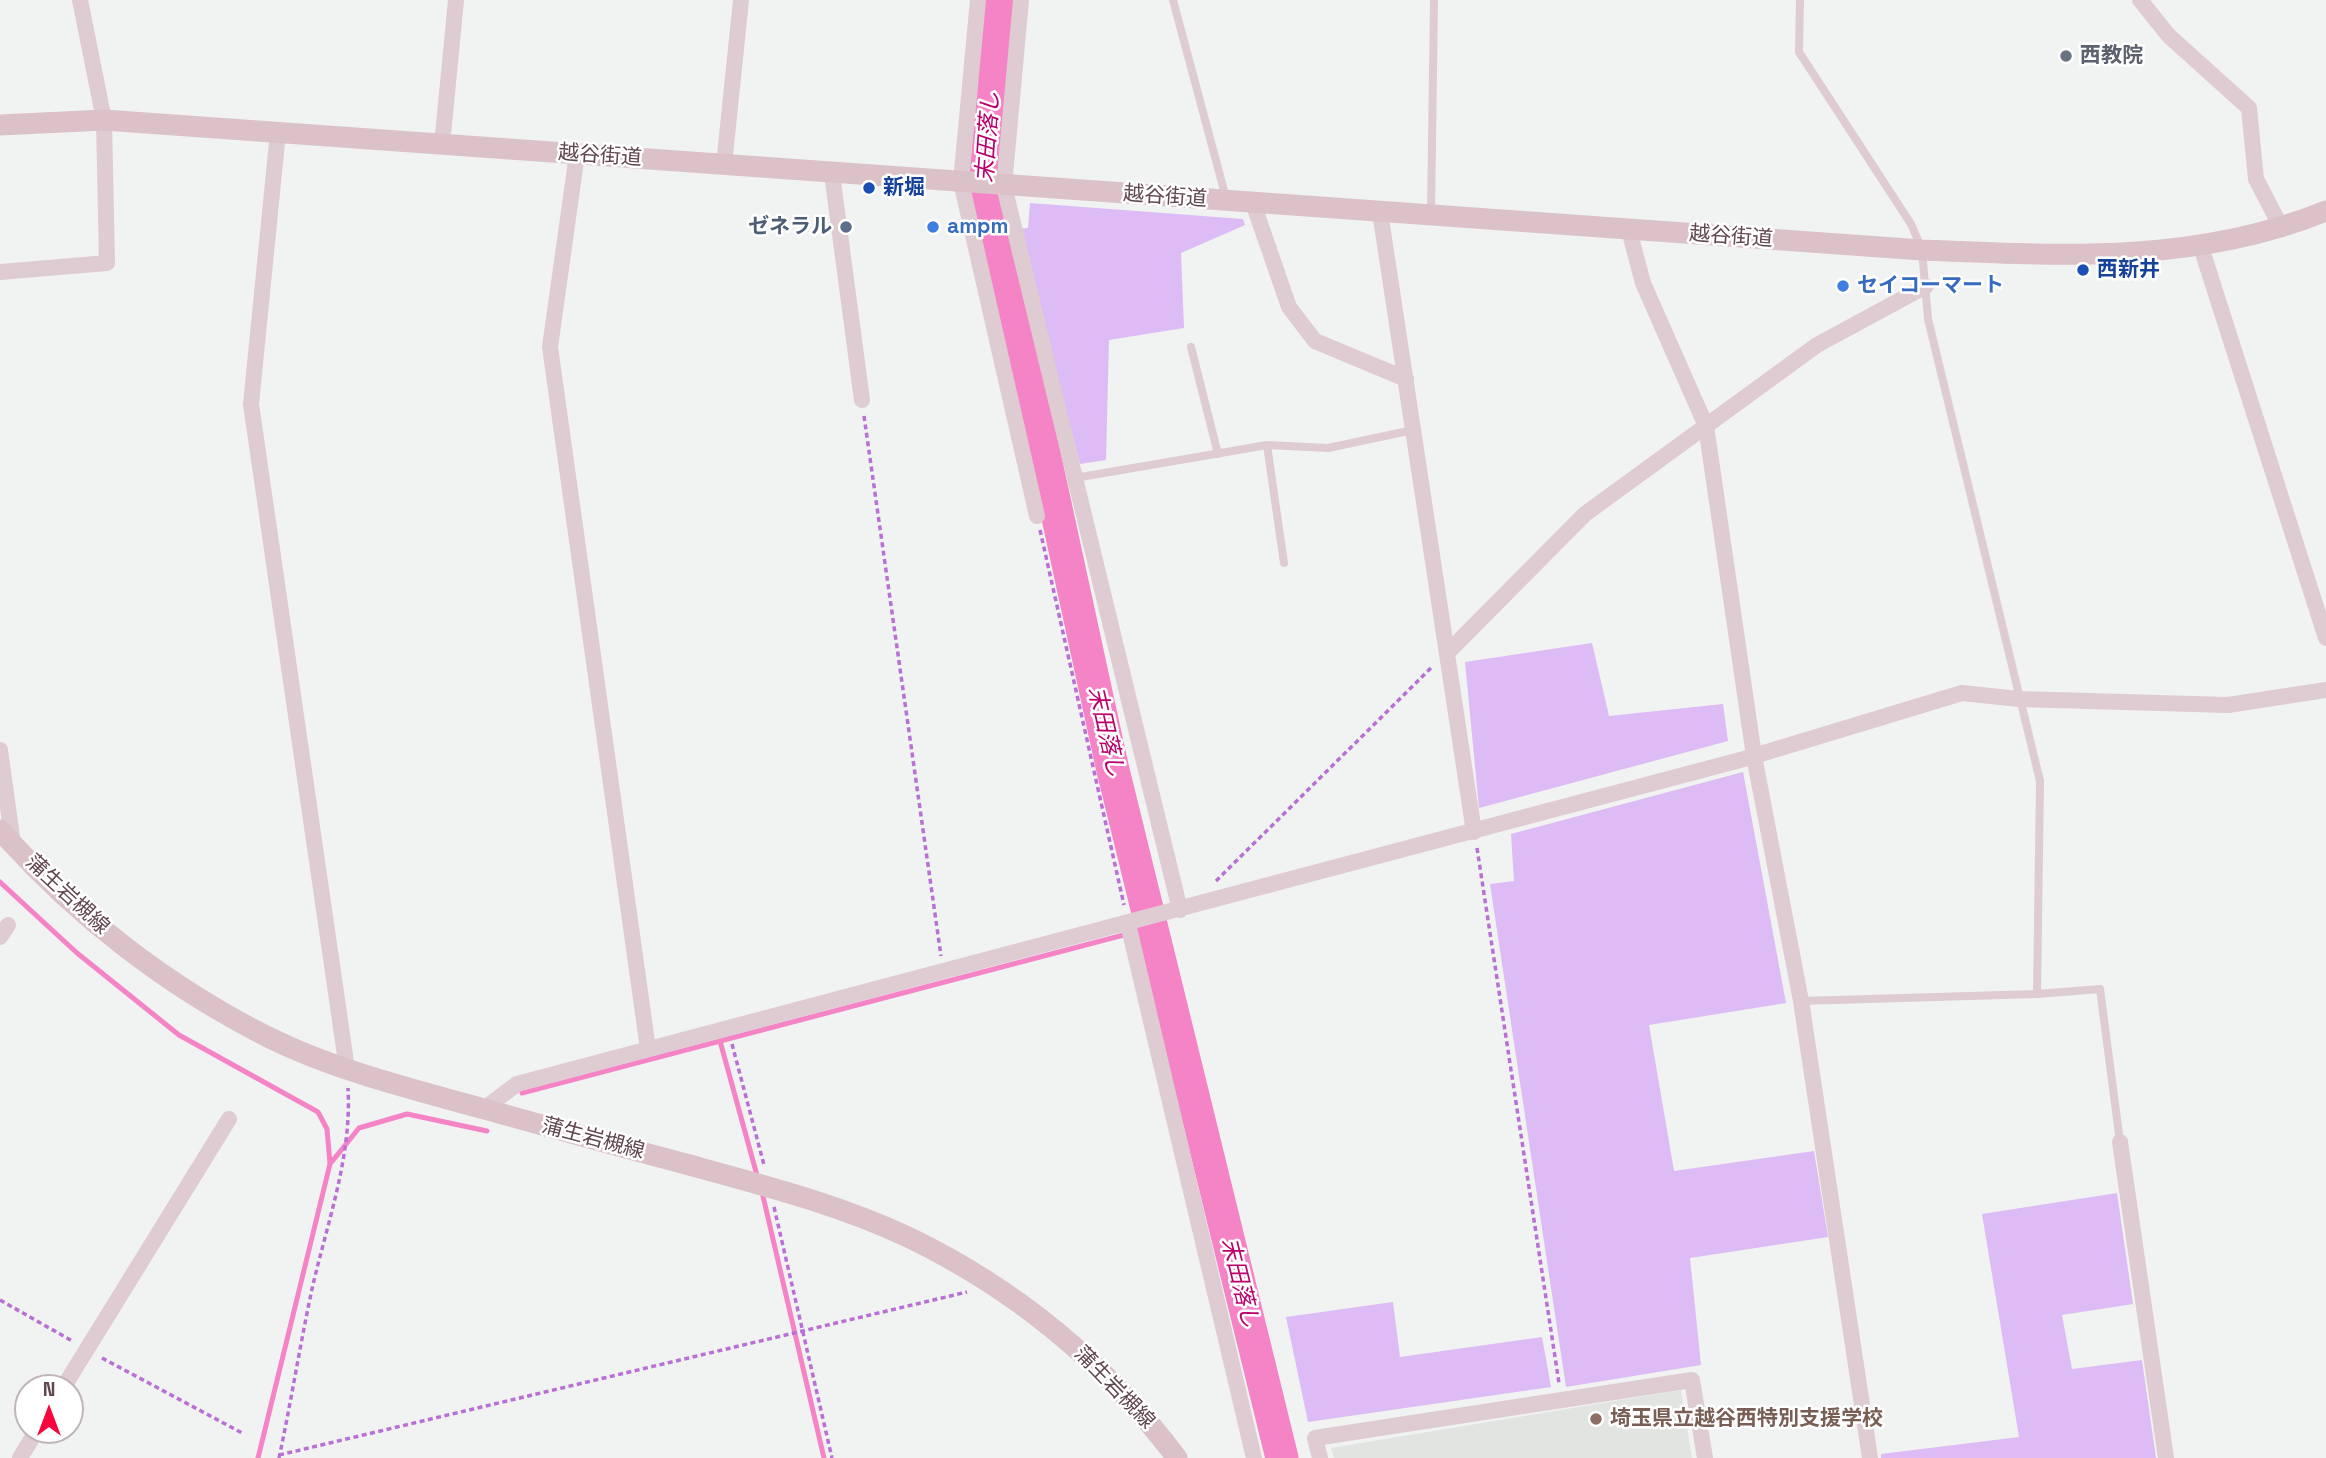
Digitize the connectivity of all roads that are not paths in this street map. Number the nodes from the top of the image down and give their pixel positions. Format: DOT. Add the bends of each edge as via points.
graph roads {
  1 [pos="80,0"];
  2 [pos="456,0"];
  3 [pos="741,0"];
  4 [pos="978,0"];
  5 [pos="1021,0"];
  6 [pos="1173,0"];
  7 [pos="1434,0"];
  8 [pos="1800,0"];
  9 [pos="2140,0"];
  10 [pos="104,120"];
  11 [pos="0,125"];
  12 [pos="278,132"];
  13 [pos="442,145"];
  14 [pos="577,154"];
  15 [pos="724,165"];
  16 [pos="832,174"];
  17 [pos="961,182"];
  18 [pos="1004,186"];
  19 [pos="1227,201"];
  20 [pos="1253,203"];
  21 [pos="2326,211"];
  22 [pos="1380,212"];
  23 [pos="1431,215"];
  24 [pos="2282,229"];
  25 [pos="1629,230"];
  26 [pos="2201,247"];
  27 [pos="1922,250"];
  28 [pos="0,272"];
  29 [pos="1926,286"];
  30 [pos="1191,347"];
  31 [pos="1406,379"];
  32 [pos="862,400"];
  33 [pos="1706,426"];
  34 [pos="1414,429"];
  35 [pos="1266,444"];
  36 [pos="1218,454"];
  37 [pos="1074,478"];
  38 [pos="1037,516"];
  39 [pos="1284,564"];
  40 [pos="2326,638"];
  41 [pos="1448,651"];
  42 [pos="2326,690"];
  43 [pos="2019,699"];
  44 [pos="0,750"];
  45 [pos="1754,756"];
  46 [pos="1475,832"];
  47 [pos="6,837"];
  48 [pos="1180,910"];
  49 [pos="1128,924"];
  50 [pos="2037,994"];
  51 [pos="1801,1001"];
  52 [pos="648,1049"];
  53 [pos="347,1069"];
  54 [pos="484,1109"];
  55 [pos="229,1119"];
  56 [pos="2120,1142"];
  57 [pos="72,1374"];
  58 [pos="1177,1458"];
  59 [pos="1254,1458"];
  60 [pos="1320,1458"];
  61 [pos="1705,1458"];
  62 [pos="1870,1458"];
  63 [pos="2166,1458"];
  1 -- 10 [label="street"];
  2 -- 13 [label="street"];
  3 -- 15 [label="street"];
  4 -- 17 [label="street"];
  5 -- 18 [label="street"];
  6 -- 19 [label="lane"];
  7 -- 23 [label="lane"];
  8 -- 27 [label="lane" via="1799,52 1911,224"];
  9 -- 24 [label="street" via="2169,36 2249,108 2256,179"];
  10 -- 11 [label="street, 越谷街道"];
  10 -- 12 [label="street, 越谷街道"];
  10 -- 28 [label="street" via="107,263"];
  12 -- 13 [label="street, 越谷街道"];
  12 -- 53 [label="street" via="251,404"];
  13 -- 14 [label="street, 越谷街道"];
  14 -- 15 [label="street, 越谷街道"];
  14 -- 52 [label="street" via="550,347"];
  15 -- 16 [label="street, 越谷街道"];
  16 -- 17 [label="street, 越谷街道"];
  16 -- 32 [label="street"];
  17 -- 18 [label="street, 越谷街道"];
  17 -- 38 [label="street"];
  18 -- 19 [label="street, 越谷街道"];
  18 -- 37 [label="street"];
  19 -- 20 [label="street, 越谷街道"];
  20 -- 22 [label="street, 越谷街道"];
  20 -- 31 [label="street" via="1289,307 1315,341"];
  21 -- 24 [label="street, 越谷街道"];
  22 -- 23 [label="street, 越谷街道"];
  22 -- 31 [label="street"];
  23 -- 25 [label="street, 越谷街道"];
  24 -- 26 [label="street, 越谷街道"];
  25 -- 27 [label="street, 越谷街道"];
  25 -- 33 [label="street" via="1643,283"];
  26 -- 27 [label="street, 越谷街道" via="2062,257"];
  26 -- 40 [label="street"];
  27 -- 29 [label="lane"];
  29 -- 33 [label="street" via="1817,345"];
  29 -- 43 [label="lane" via="1928,319"];
  30 -- 36 [label="lane"];
  31 -- 34 [label="street"];
  33 -- 41 [label="street" via="1585,514"];
  33 -- 45 [label="street"];
  34 -- 35 [label="lane" via="1328,448"];
  34 -- 41 [label="street"];
  35 -- 36 [label="lane"];
  35 -- 39 [label="lane"];
  36 -- 37 [label="lane"];
  37 -- 48 [label="street"];
  41 -- 46 [label="street"];
  42 -- 43 [label="street" via="2228,705"];
  43 -- 45 [label="street" via="1962,693"];
  43 -- 50 [label="lane" via="2040,780"];
  44 -- 47 [label="street"];
  45 -- 46 [label="street"];
  45 -- 51 [label="street"];
  46 -- 48 [label="street"];
  47 -- 53 [label="street, 蒲生岩槻線" via="121,944 190,993 271,1039"];
  48 -- 49 [label="street"];
  49 -- 52 [label="street"];
  49 -- 59 [label="street"];
  50 -- 51 [label="lane"];
  50 -- 56 [label="lane" via="2100,989"];
  51 -- 62 [label="street"];
  52 -- 54 [label="street" via="517,1084"];
  53 -- 54 [label="street, 蒲生岩槻線"];
  54 -- 58 [label="street, 蒲生岩槻線" via="769,1186 909,1238 1045,1320 1133,1405"];
  55 -- 57 [label="street"];
  56 -- 63 [label="street"];
  60 -- 61 [label="street" via="1315,1438 1692,1380"];
}
